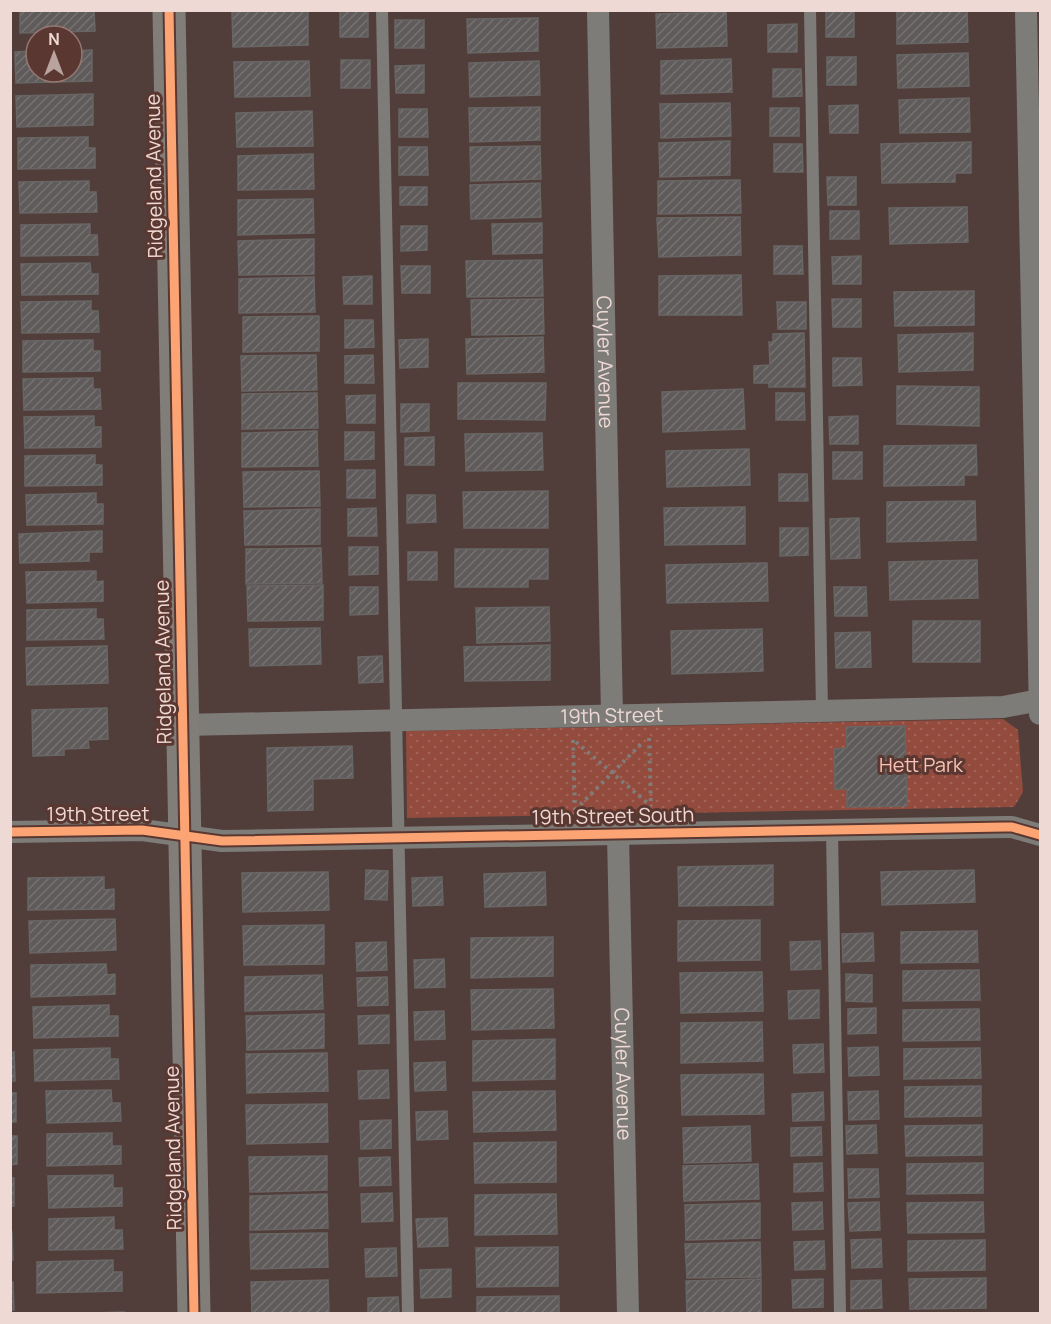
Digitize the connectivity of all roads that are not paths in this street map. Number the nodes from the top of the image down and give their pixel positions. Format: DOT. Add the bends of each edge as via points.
graph roads {
  1 [pos="169,10"];
  2 [pos="382,10"];
  3 [pos="598,10"];
  4 [pos="810,10"];
  5 [pos="1026,10"];
  6 [pos="1040,700"];
  7 [pos="822,711"];
  8 [pos="1041,714"];
  9 [pos="612,716"];
  10 [pos="397,721"];
  11 [pos="183,725"];
  12 [pos="832,830"];
  13 [pos="10,832"];
  14 [pos="618,834"];
  15 [pos="1041,835"];
  16 [pos="185,837"];
  17 [pos="399,838"];
  18 [pos="194,1314"];
  19 [pos="408,1314"];
  20 [pos="628,1314"];
  21 [pos="840,1314"];
  1 -- 11 [label="street, Ridgeland Avenue"];
  2 -- 10 [label="lane"];
  3 -- 9 [label="street, Cuyler Avenue"];
  4 -- 7 [label="lane"];
  5 -- 6 [label="street"];
  6 -- 7 [label="street, 19th Street" via="1003,707"];
  6 -- 8 [label="street"];
  7 -- 9 [label="street, 19th Street"];
  9 -- 10 [label="street, 19th Street"];
  10 -- 11 [label="street, 19th Street"];
  10 -- 17 [label="lane"];
  11 -- 16 [label="street, Ridgeland Avenue"];
  12 -- 14 [label="street, 19th Street South"];
  12 -- 15 [label="street, 19th Street South" via="1012,827"];
  12 -- 21 [label="lane"];
  13 -- 16 [label="street, 19th Street" via="142,830"];
  14 -- 17 [label="street, 19th Street South"];
  14 -- 20 [label="street, Cuyler Avenue"];
  16 -- 17 [label="street, 19th Street South" via="222,841"];
  16 -- 18 [label="street, Ridgeland Avenue"];
  17 -- 19 [label="lane"];
}
